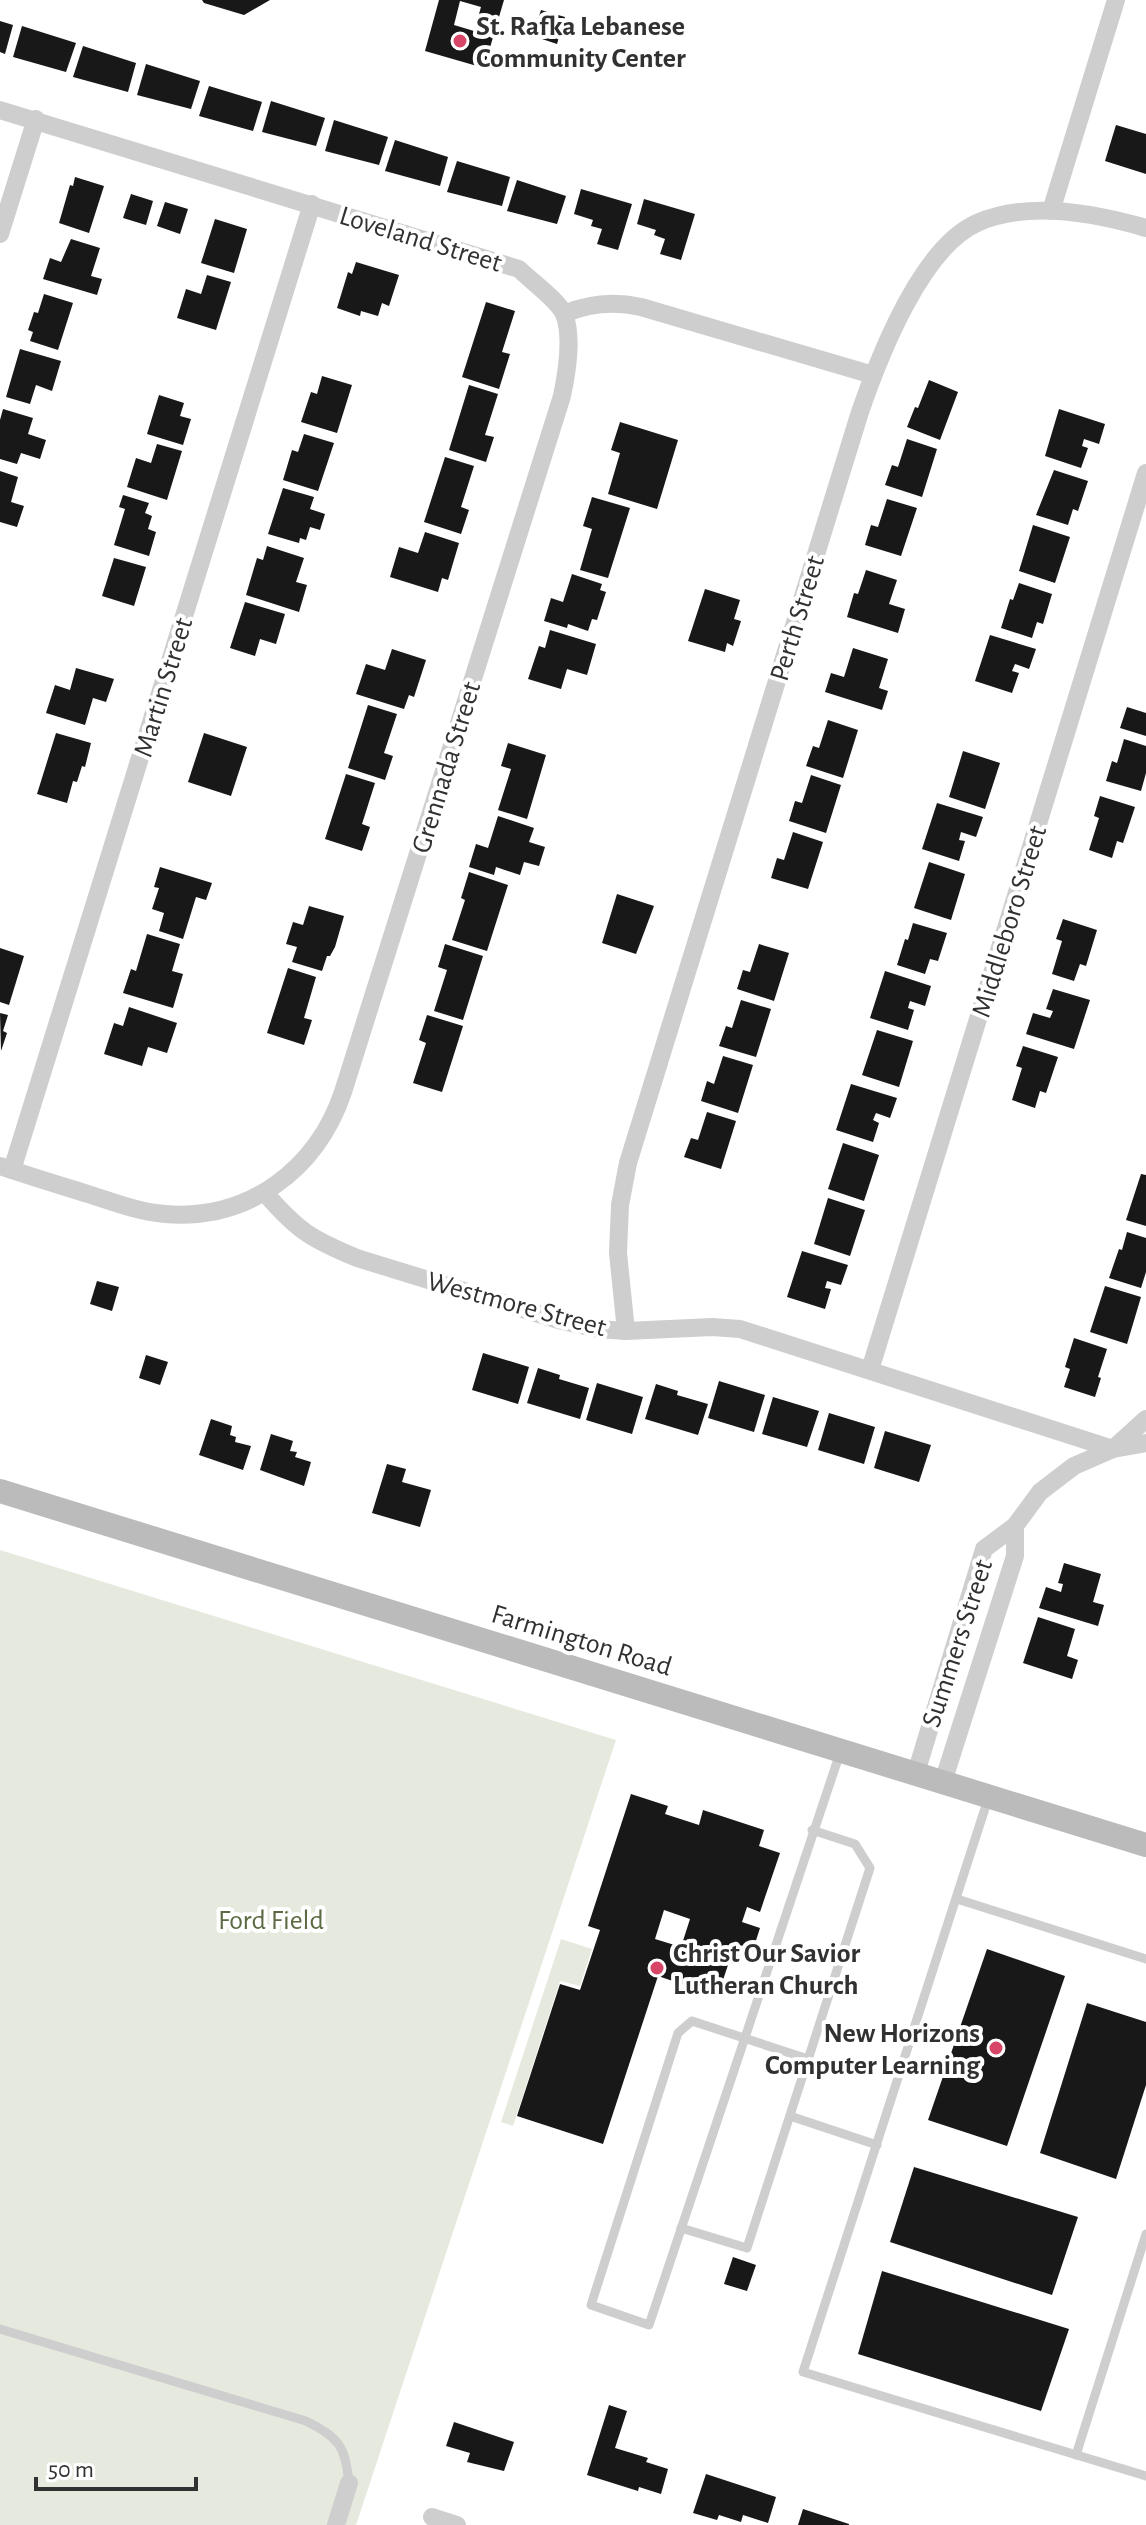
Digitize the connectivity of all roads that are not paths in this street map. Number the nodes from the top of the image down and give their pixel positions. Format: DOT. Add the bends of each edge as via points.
graph roads {
  1 [pos="1116,0"];
  2 [pos="0,110"];
  3 [pos="36,119"];
  4 [pos="312,204"];
  5 [pos="1051,211"];
  6 [pos="1146,228"];
  7 [pos="0,234"];
  8 [pos="564,314"];
  9 [pos="873,375"];
  10 [pos="1146,473"];
  11 [pos="6,1168"];
  12 [pos="265,1193"];
  13 [pos="626,1331"];
  14 [pos="870,1370"];
  15 [pos="1146,1419"];
  16 [pos="1146,1443"];
  17 [pos="1113,1449"];
  18 [pos="0,1491"];
  19 [pos="1015,1526"];
  20 [pos="841,1750"];
  21 [pos="916,1773"];
  22 [pos="943,1782"];
  23 [pos="989,1796"];
  24 [pos="812,1830"];
  25 [pos="1146,1845"];
  26 [pos="957,1899"];
  27 [pos="1146,1959"];
  28 [pos="744,2037"];
  29 [pos="808,2059"];
  30 [pos="790,2116"];
  31 [pos="877,2145"];
  32 [pos="681,2228"];
  33 [pos="1146,2234"];
  34 [pos="1144,2248"];
  35 [pos="0,2329"];
  36 [pos="1076,2455"];
  37 [pos="1146,2476"];
  38 [pos="349,2483"];
  39 [pos="432,2517"];
  40 [pos="336,2525"];
  41 [pos="457,2525"];
  1 -- 5 [label="street"];
  2 -- 3 [label="street, Loveland Street"];
  3 -- 4 [label="street, Loveland Street"];
  3 -- 7 [label="street"];
  4 -- 8 [label="street, Loveland Street" via="519,269"];
  4 -- 11 [label="street, Martin Street"];
  5 -- 6 [label="street, Perth Street"];
  5 -- 9 [label="street, Perth Street" via="999,215 957,236 923,275"];
  8 -- 9 [label="street" via="602,303 641,307"];
  8 -- 12 [label="street, Grennada Street" via="568,349 562,396 343,1092 322,1140"];
  9 -- 13 [label="street, Perth Street" via="628,1163 618,1253"];
  10 -- 14 [label="street, Middleboro Street"];
  11 -- 12 [label="street" via="165,1214 218,1211"];
  12 -- 13 [label="street, Westmore Street" via="309,1237 357,1258 558,1320"];
  13 -- 14 [label="street, Westmore Street" via="740,1329"];
  14 -- 17 [label="street, Westmore Street"];
  15 -- 17 [label="street, Summers Street"];
  16 -- 17 [label="street, Westmore Street"];
  17 -- 19 [label="street, Summers Street" via="1074,1466 1040,1492"];
  18 -- 20 [label="main road, Farmington Road"];
  19 -- 21 [label="street, Summers Street" via="984,1549"];
  19 -- 22 [label="street, Summers Street" via="1015,1556"];
  20 -- 21 [label="main road, Farmington Road"];
  20 -- 24 [label="lane"];
  21 -- 22 [label="main road, Farmington Road"];
  22 -- 23 [label="main road, Farmington Road"];
  23 -- 25 [label="main road, Farmington Road"];
  23 -- 26 [label="lane"];
  24 -- 28 [label="lane"];
  24 -- 29 [label="lane" via="855,1844 870,1868"];
  26 -- 27 [label="lane"];
  26 -- 31 [label="lane"];
  28 -- 29 [label="lane"];
  28 -- 32 [label="lane"];
  28 -- 32 [label="lane" via="692,2021 678,2033 591,2305 649,2325"];
  29 -- 30 [label="lane"];
  30 -- 31 [label="lane"];
  30 -- 32 [label="lane" via="747,2248"];
  31 -- 36 [label="lane" via="803,2372"];
  33 -- 34 [label="lane"];
  34 -- 36 [label="lane"];
  35 -- 38 [label="lane" via="306,2421 330,2434 346,2455"];
  36 -- 37 [label="lane"];
  38 -- 40 [label="street"];
  39 -- 41 [label="street"];
}
